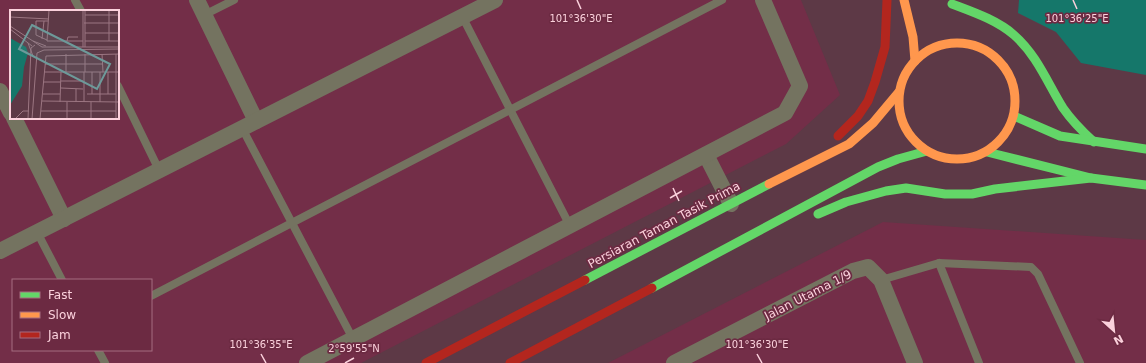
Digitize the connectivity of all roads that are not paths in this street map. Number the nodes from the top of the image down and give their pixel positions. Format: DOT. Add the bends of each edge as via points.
graph roads {
  1 [pos="75,0"];
  2 [pos="197,0"];
  3 [pos="234,0"];
  4 [pos="495,0"];
  5 [pos="722,0"];
  6 [pos="763,0"];
  7 [pos="887,0"];
  8 [pos="904,0"];
  9 [pos="951,2"];
  10 [pos="80,10"];
  11 [pos="204,15"];
  12 [pos="462,16"];
  13 [pos="958,16"];
  14 [pos="972,35"];
  15 [pos="981,48"];
  16 [pos="915,61"];
  17 [pos="119,88"];
  18 [pos="0,91"];
  19 [pos="900,92"];
  20 [pos="510,109"];
  21 [pos="10,111"];
  22 [pos="1014,116"];
  23 [pos="14,119"];
  24 [pos="256,121"];
  25 [pos="242,128"];
  26 [pos="1094,142"];
  27 [pos="1146,149"];
  28 [pos="927,151"];
  29 [pos="987,152"];
  30 [pos="706,155"];
  31 [pos="159,170"];
  32 [pos="782,178"];
  33 [pos="1091,178"];
  34 [pos="1146,185"];
  35 [pos="731,204"];
  36 [pos="64,218"];
  37 [pos="809,218"];
  38 [pos="293,222"];
  39 [pos="570,226"];
  40 [pos="37,232"];
  41 [pos="769,236"];
  42 [pos="0,251"];
  43 [pos="721,252"];
  44 [pos="939,263"];
  45 [pos="61,279"];
  46 [pos="881,280"];
  47 [pos="152,295"];
  48 [pos="353,339"];
  49 [pos="99,351"];
  50 [pos="105,363"];
  51 [pos="307,363"];
  52 [pos="426,363"];
  53 [pos="510,363"];
  54 [pos="674,363"];
  55 [pos="915,363"];
  56 [pos="979,363"];
  57 [pos="1080,363"];
  1 -- 10 [label="lane"];
  2 -- 11 [label="street"];
  3 -- 11 [label="lane"];
  4 -- 12 [label="street"];
  5 -- 20 [label="lane"];
  6 -- 30 [label="street" via="800,86 785,113"];
  7 -- 32 [label="main road" via="885,47 868,101 845,130"];
  8 -- 16 [label="main road" via="913,37"];
  9 -- 13 [label="main road"];
  9 -- 26 [label="main road" via="1013,34 1027,48 1064,110"];
  11 -- 24 [label="street"];
  12 -- 20 [label="lane"];
  12 -- 24 [label="street"];
  14 -- 15 [label="main road"];
  15 -- 16 [label="main road" via="964,43 946,44 930,50"];
  15 -- 22 [label="main road" via="1006,68 1013,83 1016,100"];
  16 -- 19 [label="main road" via="905,75"];
  17 -- 31 [label="lane"];
  18 -- 21 [label="street"];
  19 -- 28 [label="main road" via="899,106 907,132"];
  19 -- 32 [label="main road, Persiaran Taman Tasik Prima" via="873,123 849,144"];
  20 -- 38 [label="lane"];
  20 -- 39 [label="lane"];
  22 -- 26 [label="main road" via="1060,136"];
  22 -- 29 [label="main road" via="1008,130"];
  23 -- 36 [label="street"];
  24 -- 25 [label="street"];
  25 -- 31 [label="street"];
  25 -- 38 [label="lane"];
  26 -- 27 [label="main road"];
  28 -- 29 [label="main road" via="941,158 956,160 972,158"];
  28 -- 43 [label="main road" via="878,167"];
  29 -- 33 [label="main road"];
  30 -- 35 [label="street"];
  30 -- 39 [label="street"];
  31 -- 36 [label="street"];
  32 -- 35 [label="main road, Persiaran Taman Tasik Prima"];
  33 -- 34 [label="main road"];
  33 -- 37 [label="main road" via="972,194 945,194 906,188 846,202"];
  35 -- 52 [label="main road, Persiaran Taman Tasik Prima"];
  36 -- 40 [label="street"];
  38 -- 47 [label="lane"];
  38 -- 48 [label="lane"];
  39 -- 48 [label="street"];
  40 -- 42 [label="street"];
  40 -- 45 [label="lane"];
  41 -- 43 [label="main road"];
  43 -- 53 [label="main road"];
  44 -- 46 [label="lane"];
  44 -- 56 [label="lane"];
  44 -- 57 [label="lane" via="1031,267 1038,274"];
  46 -- 54 [label="street, Jalan Utama 1/9" via="868,267 853,272"];
  46 -- 55 [label="street, Jalan Utama 1/9"];
  48 -- 51 [label="street"];
  49 -- 50 [label="lane"];
}
